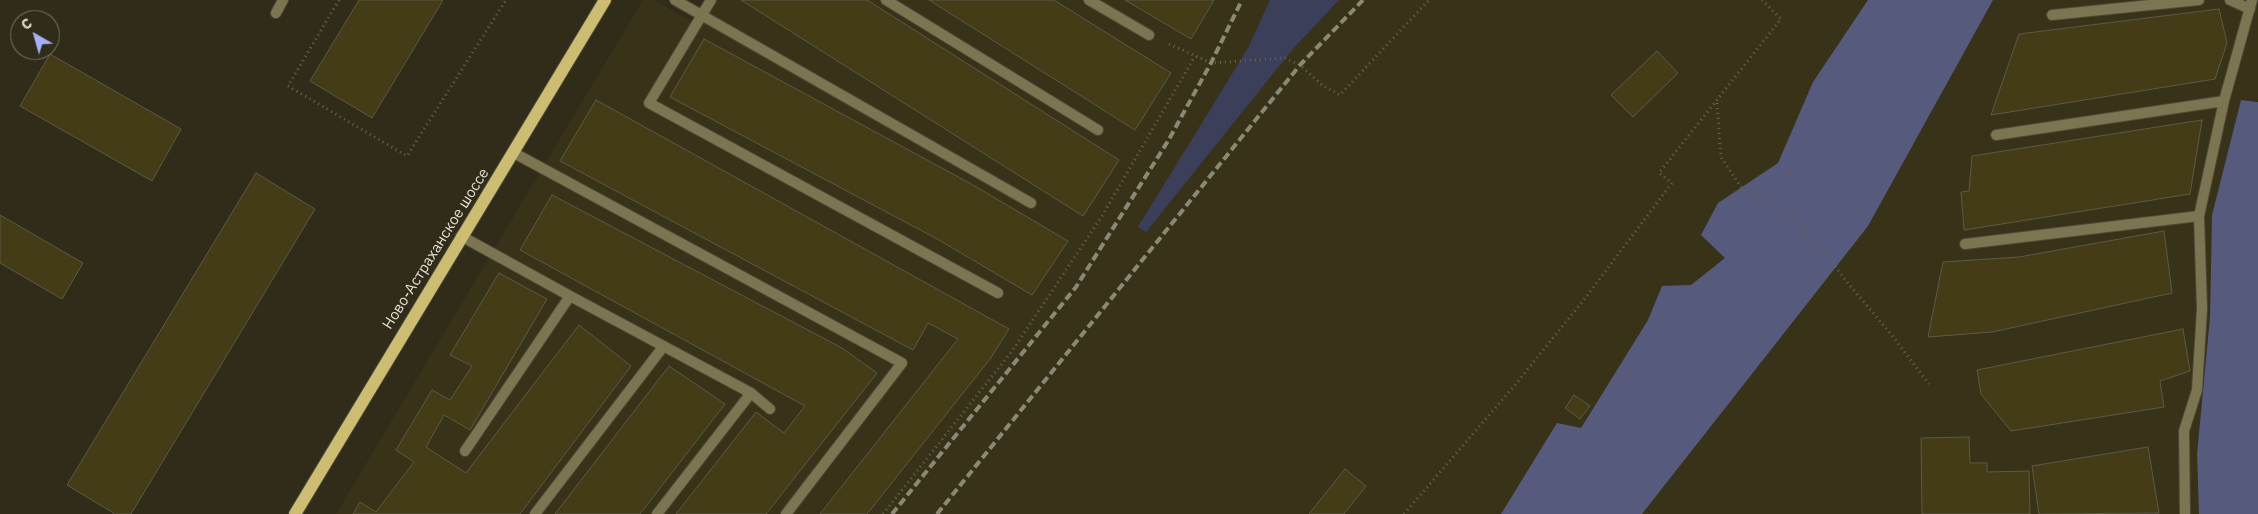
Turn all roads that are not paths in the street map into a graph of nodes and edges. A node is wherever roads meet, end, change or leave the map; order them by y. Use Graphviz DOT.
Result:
graph roads {
  1 [pos="283,0"];
  2 [pos="605,0"];
  3 [pos="675,0"];
  4 [pos="711,0"];
  5 [pos="886,0"];
  6 [pos="1089,0"];
  7 [pos="2200,0"];
  8 [pos="2230,0"];
  9 [pos="2251,5"];
  10 [pos="276,13"];
  11 [pos="703,15"];
  12 [pos="2052,15"];
  13 [pos="1150,35"];
  14 [pos="2224,101"];
  15 [pos="1098,130"];
  16 [pos="1996,135"];
  17 [pos="514,154"];
  18 [pos="1031,203"];
  19 [pos="2199,216"];
  20 [pos="461,236"];
  21 [pos="1965,244"];
  22 [pos="998,293"];
  23 [pos="570,296"];
  24 [pos="663,347"];
  25 [pos="751,393"];
  26 [pos="770,409"];
  27 [pos="465,451"];
  28 [pos="295,514"];
  29 [pos="535,514"];
  30 [pos="657,514"];
  31 [pos="786,514"];
  32 [pos="2185,514"];
  1 -- 10 [label="lane"];
  2 -- 17 [label="main road, Ново-Астраханское шоссе"];
  3 -- 11 [label="lane"];
  4 -- 11 [label="lane"];
  5 -- 15 [label="lane"];
  6 -- 13 [label="lane"];
  7 -- 12 [label="lane"];
  8 -- 9 [label="lane"];
  9 -- 14 [label="lane"];
  11 -- 18 [label="lane"];
  11 -- 22 [label="lane"];
  14 -- 16 [label="lane"];
  14 -- 19 [label="lane"];
  17 -- 20 [label="main road, Ново-Астраханское шоссе"];
  17 -- 31 [label="lane"];
  19 -- 21 [label="lane"];
  19 -- 32 [label="lane"];
  20 -- 23 [label="lane"];
  20 -- 28 [label="main road, Ново-Астраханское шоссе"];
  23 -- 24 [label="lane"];
  23 -- 27 [label="lane"];
  24 -- 25 [label="lane"];
  24 -- 29 [label="lane"];
  25 -- 26 [label="lane"];
  25 -- 30 [label="lane"];
}
